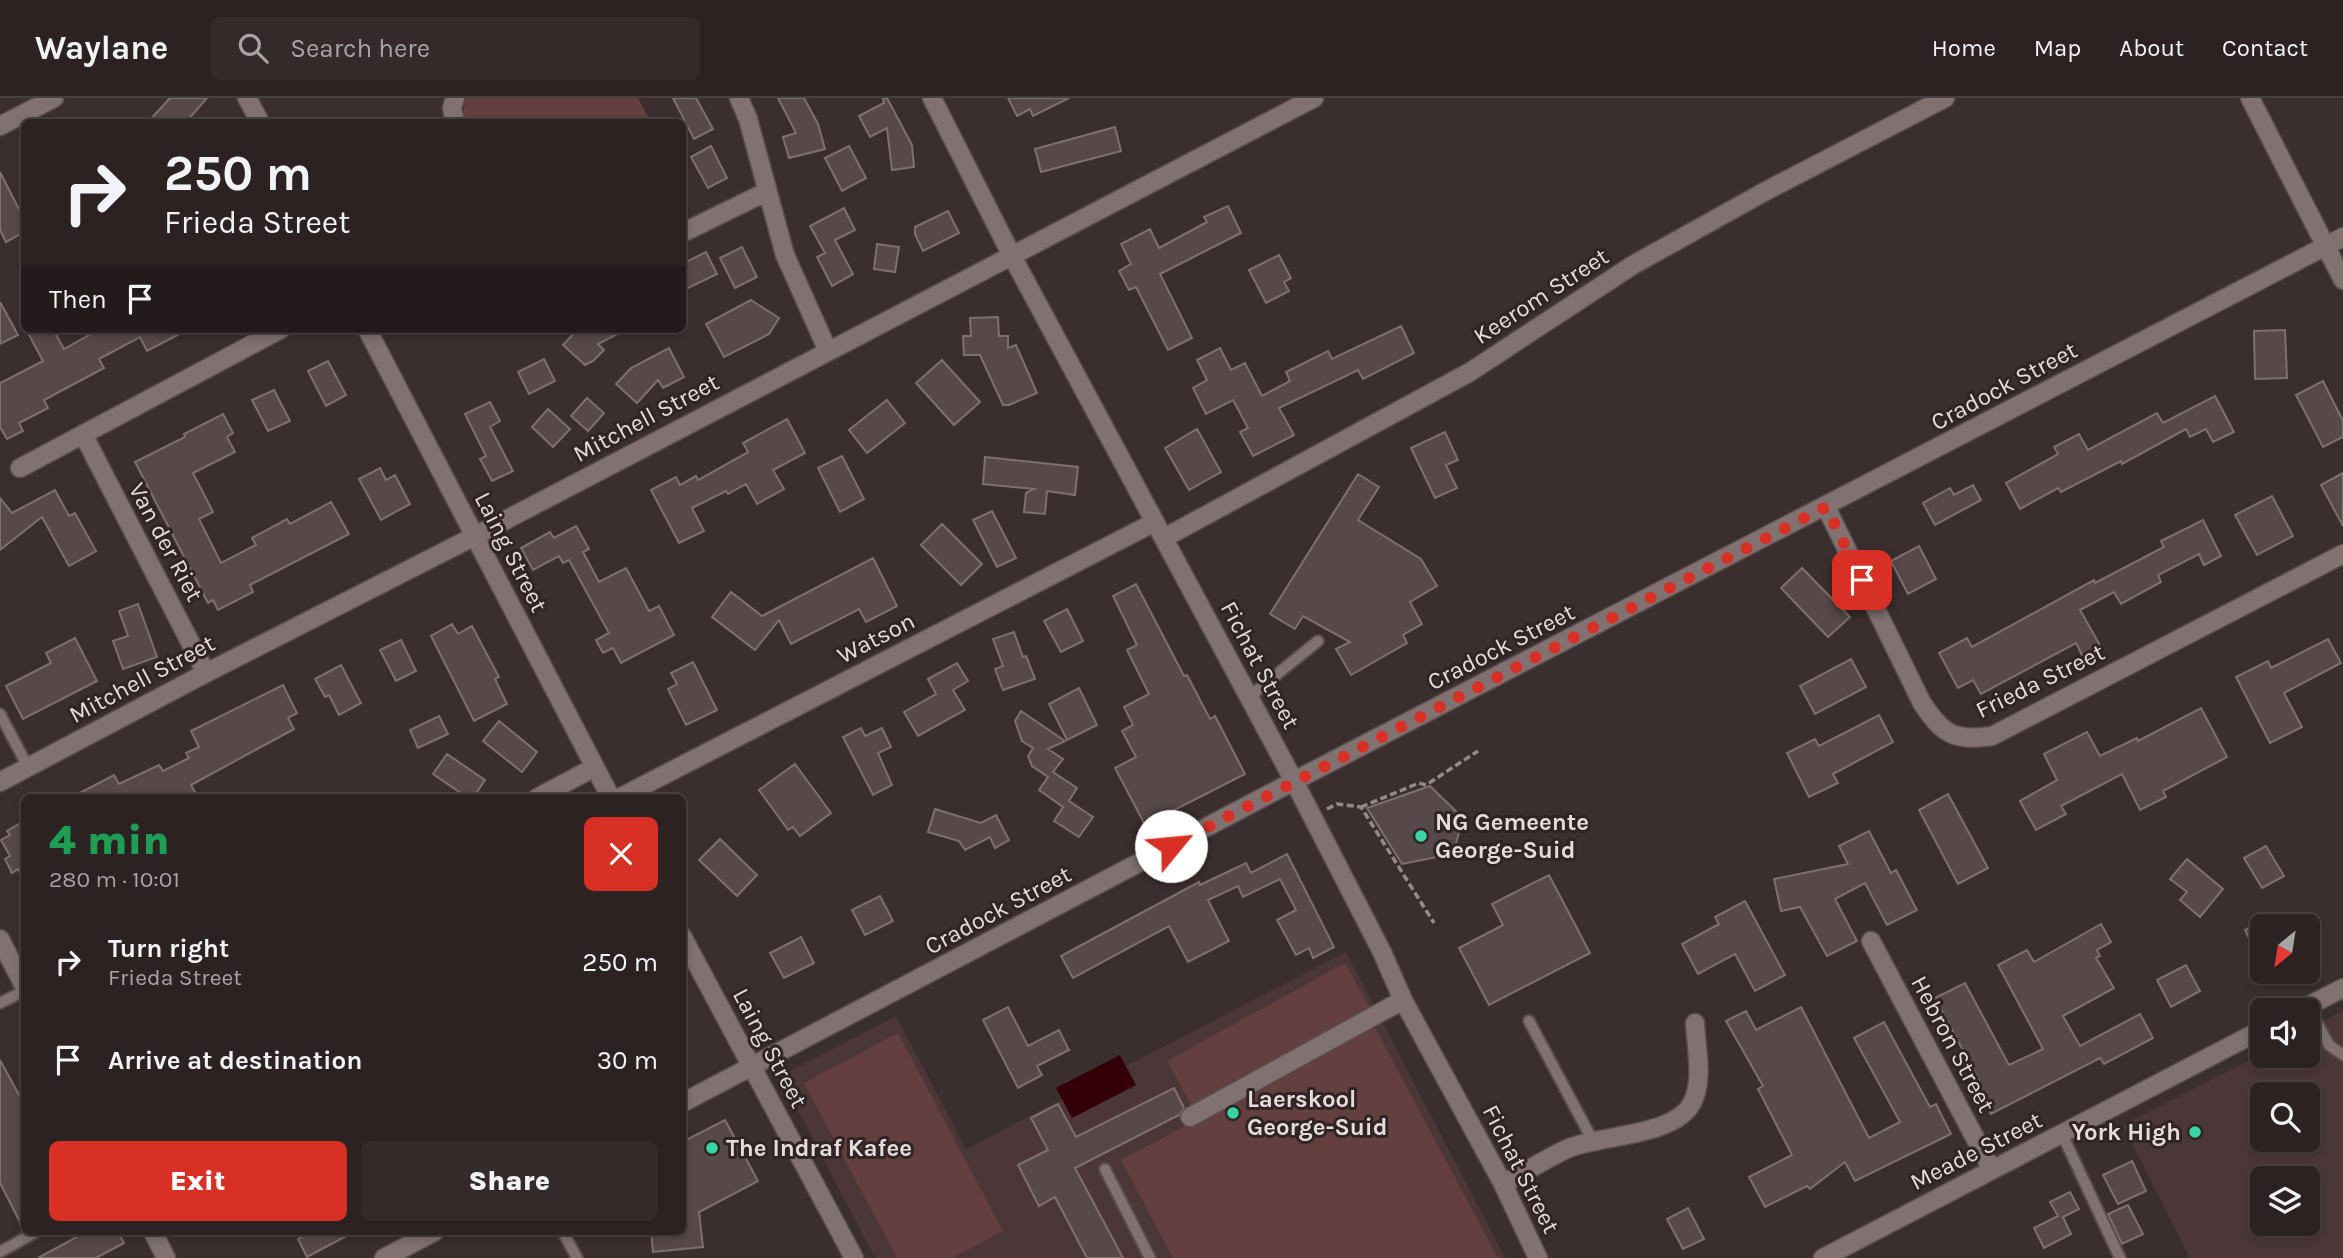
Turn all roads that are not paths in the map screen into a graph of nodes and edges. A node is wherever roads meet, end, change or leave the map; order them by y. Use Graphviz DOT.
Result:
graph roads {
  1 [pos="54,98"];
  2 [pos="247,98"];
  3 [pos="454,98"];
  4 [pos="739,98"];
  5 [pos="932,98"];
  6 [pos="1314,98"];
  7 [pos="1945,98"];
  8 [pos="2250,98"];
  9 [pos="258,119"];
  10 [pos="454,119"];
  11 [pos="0,126"];
  12 [pos="766,192"];
  13 [pos="686,231"];
  14 [pos="2343,237"];
  15 [pos="2326,246"];
  16 [pos="1012,256"];
  17 [pos="2343,280"];
  18 [pos="273,333"];
  19 [pos="369,333"];
  20 [pos="828,351"];
  21 [pos="83,434"];
  22 [pos="20,468"];
  23 [pos="1826,507"];
  24 [pos="1156,522"];
  25 [pos="475,536"];
  26 [pos="1164,538"];
  27 [pos="2343,554"];
  28 [pos="1318,641"];
  29 [pos="206,673"];
  30 [pos="1249,697"];
  31 [pos="0,714"];
  32 [pos="28,767"];
  33 [pos="595,767"];
  34 [pos="1294,781"];
  35 [pos="0,782"];
  36 [pos="544,794"];
  37 [pos="609,794"];
  38 [pos="628,794"];
  39 [pos="0,939"];
  40 [pos="1871,940"];
  41 [pos="686,943"];
  42 [pos="21,982"];
  43 [pos="2343,988"];
  44 [pos="21,990"];
  45 [pos="1403,1000"];
  46 [pos="2320,1000"];
  47 [pos="0,1003"];
  48 [pos="1529,1021"];
  49 [pos="1695,1023"];
  50 [pos="2320,1032"];
  51 [pos="2250,1036"];
  52 [pos="2343,1055"];
  53 [pos="753,1067"];
  54 [pos="686,1102"];
  55 [pos="1190,1117"];
  56 [pos="2062,1134"];
  57 [pos="1593,1141"];
  58 [pos="1105,1169"];
  59 [pos="1992,1170"];
  60 [pos="1503,1184"];
  61 [pos="31,1235"];
  62 [pos="154,1235"];
  63 [pos="428,1235"];
  64 [pos="565,1235"];
  65 [pos="0,1252"];
  66 [pos="160,1256"];
  67 [pos="384,1258"];
  68 [pos="577,1258"];
  69 [pos="854,1258"];
  70 [pos="1150,1258"];
  71 [pos="1538,1258"];
  72 [pos="1823,1258"];
  73 [pos="2120,1258"];
  1 -- 11 [label="street"];
  2 -- 9 [label="street"];
  3 -- 10 [label="street"];
  4 -- 12 [label="street"];
  5 -- 16 [label="street, Fichat Street"];
  6 -- 16 [label="street, Mitchell Street"];
  7 -- 26 [label="street, Keerom Street"];
  8 -- 15 [label="street"];
  12 -- 13 [label="street"];
  12 -- 20 [label="street"];
  14 -- 15 [label="street, Cradock Street"];
  15 -- 17 [label="street"];
  15 -- 23 [label="street, Cradock Street"];
  16 -- 20 [label="street, Mitchell Street"];
  16 -- 24 [label="street, Fichat Street"];
  18 -- 21 [label="street"];
  19 -- 25 [label="street, Laing Street"];
  20 -- 25 [label="street, Mitchell Street"];
  21 -- 22 [label="street"];
  21 -- 29 [label="street, Van der Riet"];
  23 -- 27 [label="street, Frieda Street"];
  23 -- 34 [label="street, Cradock Street"];
  24 -- 26 [label="street, Fichat Street"];
  24 -- 38 [label="street, Watson"];
  25 -- 29 [label="street, Mitchell Street"];
  25 -- 33 [label="street, Laing Street"];
  26 -- 30 [label="street, Fichat Street"];
  28 -- 30 [label="lane"];
  29 -- 32 [label="street, Mitchell Street"];
  30 -- 34 [label="street, Fichat Street"];
  31 -- 32 [label="lane"];
  32 -- 35 [label="street, Mitchell Street"];
  33 -- 36 [label="street"];
  33 -- 37 [label="street, Laing Street"];
  34 -- 45 [label="street, Fichat Street"];
  34 -- 53 [label="street, Cradock Street"];
  39 -- 42 [label="street"];
  40 -- 59 [label="street, Hebron Street"];
  41 -- 53 [label="street, Laing Street"];
  43 -- 46 [label="street"];
  44 -- 47 [label="lane"];
  45 -- 55 [label="street"];
  45 -- 60 [label="street, Fichat Street"];
  48 -- 57 [label="lane"];
  49 -- 57 [label="street"];
  50 -- 52 [label="lane"];
  51 -- 56 [label="street, Meade Street"];
  53 -- 54 [label="street, Cradock Street"];
  53 -- 69 [label="street, Laing Street"];
  56 -- 59 [label="street, Meade Street"];
  56 -- 73 [label="lane"];
  57 -- 60 [label="street"];
  58 -- 70 [label="lane"];
  59 -- 72 [label="street, Meade Street"];
  60 -- 71 [label="street, Fichat Street"];
  61 -- 65 [label="lane"];
  62 -- 66 [label="street"];
  63 -- 67 [label="street"];
  64 -- 68 [label="lane"];
}
